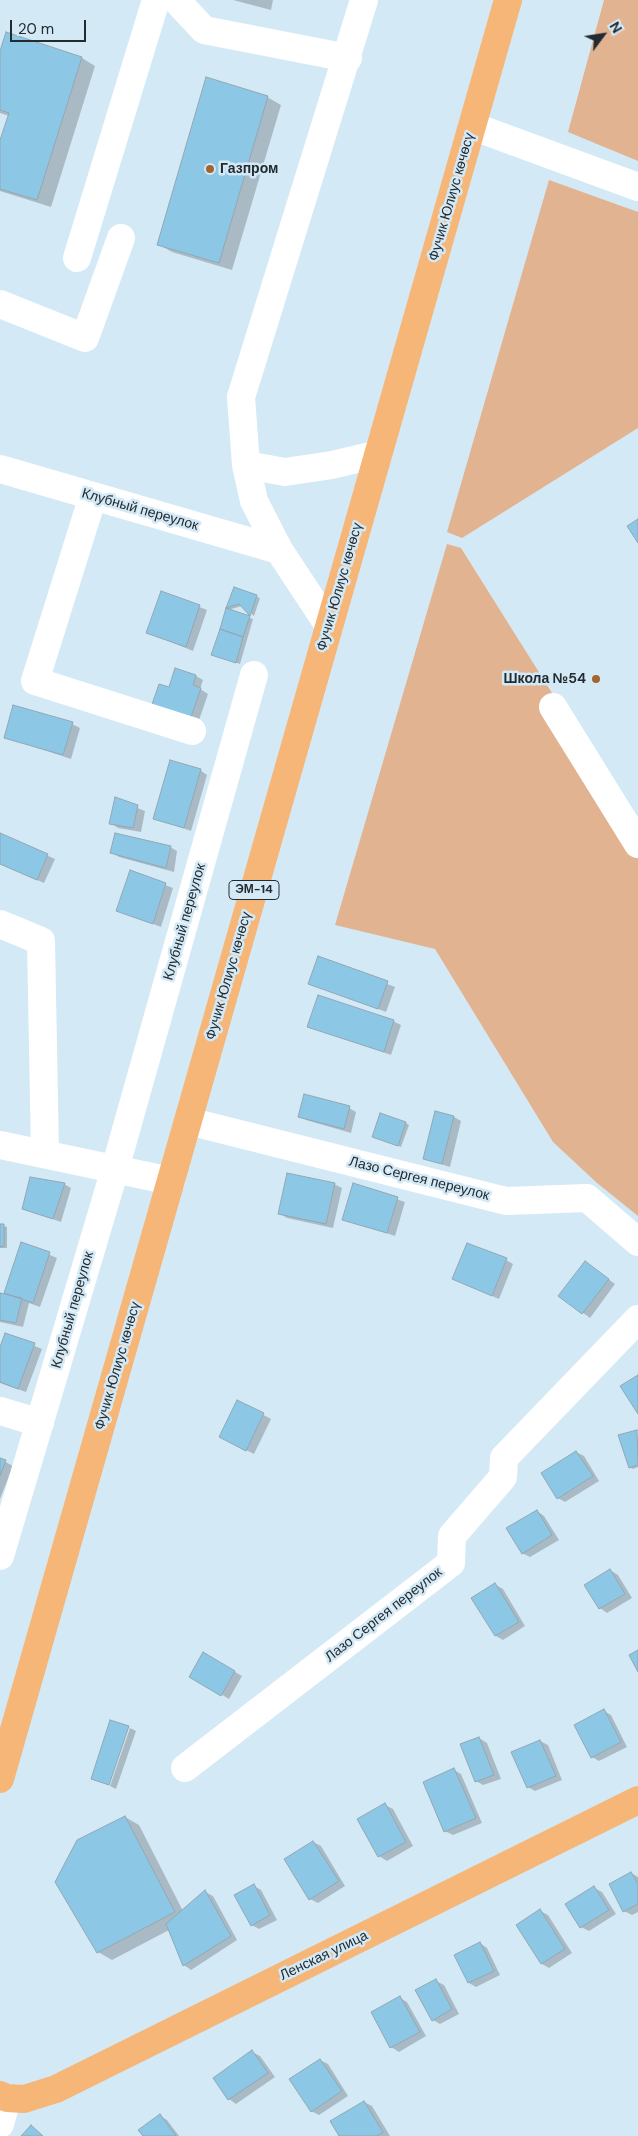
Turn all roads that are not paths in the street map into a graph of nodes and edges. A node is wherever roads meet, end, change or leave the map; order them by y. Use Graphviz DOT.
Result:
graph roads {
  1 [pos="156,0"];
  2 [pos="176,0"];
  3 [pos="364,0"];
  4 [pos="508,0"];
  5 [pos="348,58"];
  6 [pos="472,126"];
  7 [pos="638,186"];
  8 [pos="121,238"];
  9 [pos="77,258"];
  10 [pos="0,304"];
  11 [pos="378,454"];
  12 [pos="246,465"];
  13 [pos="0,469"];
  14 [pos="93,496"];
  15 [pos="279,550"];
  16 [pos="330,626"];
  17 [pos="254,675"];
  18 [pos="553,707"];
  19 [pos="192,730"];
  20 [pos="638,844"];
  21 [pos="0,924"];
  22 [pos="188,1121"];
  23 [pos="0,1145"];
  24 [pos="45,1154"];
  25 [pos="115,1169"];
  26 [pos="171,1181"];
  27 [pos="638,1242"];
  28 [pos="638,1319"];
  29 [pos="0,1411"];
  30 [pos="40,1423"];
  31 [pos="0,1556"];
  32 [pos="185,1768"];
  33 [pos="0,1779"];
  34 [pos="638,1800"];
  35 [pos="2,2106"];
  1 -- 9 [label="street"];
  2 -- 5 [label="street"];
  3 -- 5 [label="street"];
  4 -- 6 [label="main road, Фучик Юлиус көчөсү / ЭМ-14"];
  5 -- 12 [label="street"];
  6 -- 7 [label="street"];
  6 -- 11 [label="main road, Фучик Юлиус көчөсү / ЭМ-14"];
  8 -- 10 [label="street"];
  11 -- 12 [label="street"];
  11 -- 16 [label="main road, Фучик Юлиус көчөсү / ЭМ-14"];
  12 -- 15 [label="street"];
  13 -- 14 [label="street, Клубный переулок"];
  14 -- 15 [label="street, Клубный переулок"];
  14 -- 19 [label="street"];
  15 -- 16 [label="street"];
  16 -- 22 [label="main road, Фучик Юлиус көчөсү / ЭМ-14"];
  17 -- 25 [label="street, Клубный переулок"];
  18 -- 20 [label="street"];
  21 -- 24 [label="street"];
  22 -- 26 [label="main road, Фучик Юлиус көчөсү / ЭМ-14"];
  22 -- 27 [label="street, Лазо Сергея переулок"];
  23 -- 24 [label="street"];
  24 -- 25 [label="street"];
  25 -- 26 [label="street"];
  25 -- 30 [label="street, Клубный переулок"];
  26 -- 33 [label="main road, Фучик Юлиус көчөсү / ЭМ-14"];
  28 -- 32 [label="street, Лазо Сергея переулок"];
  29 -- 30 [label="street"];
  30 -- 31 [label="street, Клубный переулок"];
  34 -- 35 [label="main road, Ленская улица"];
}
